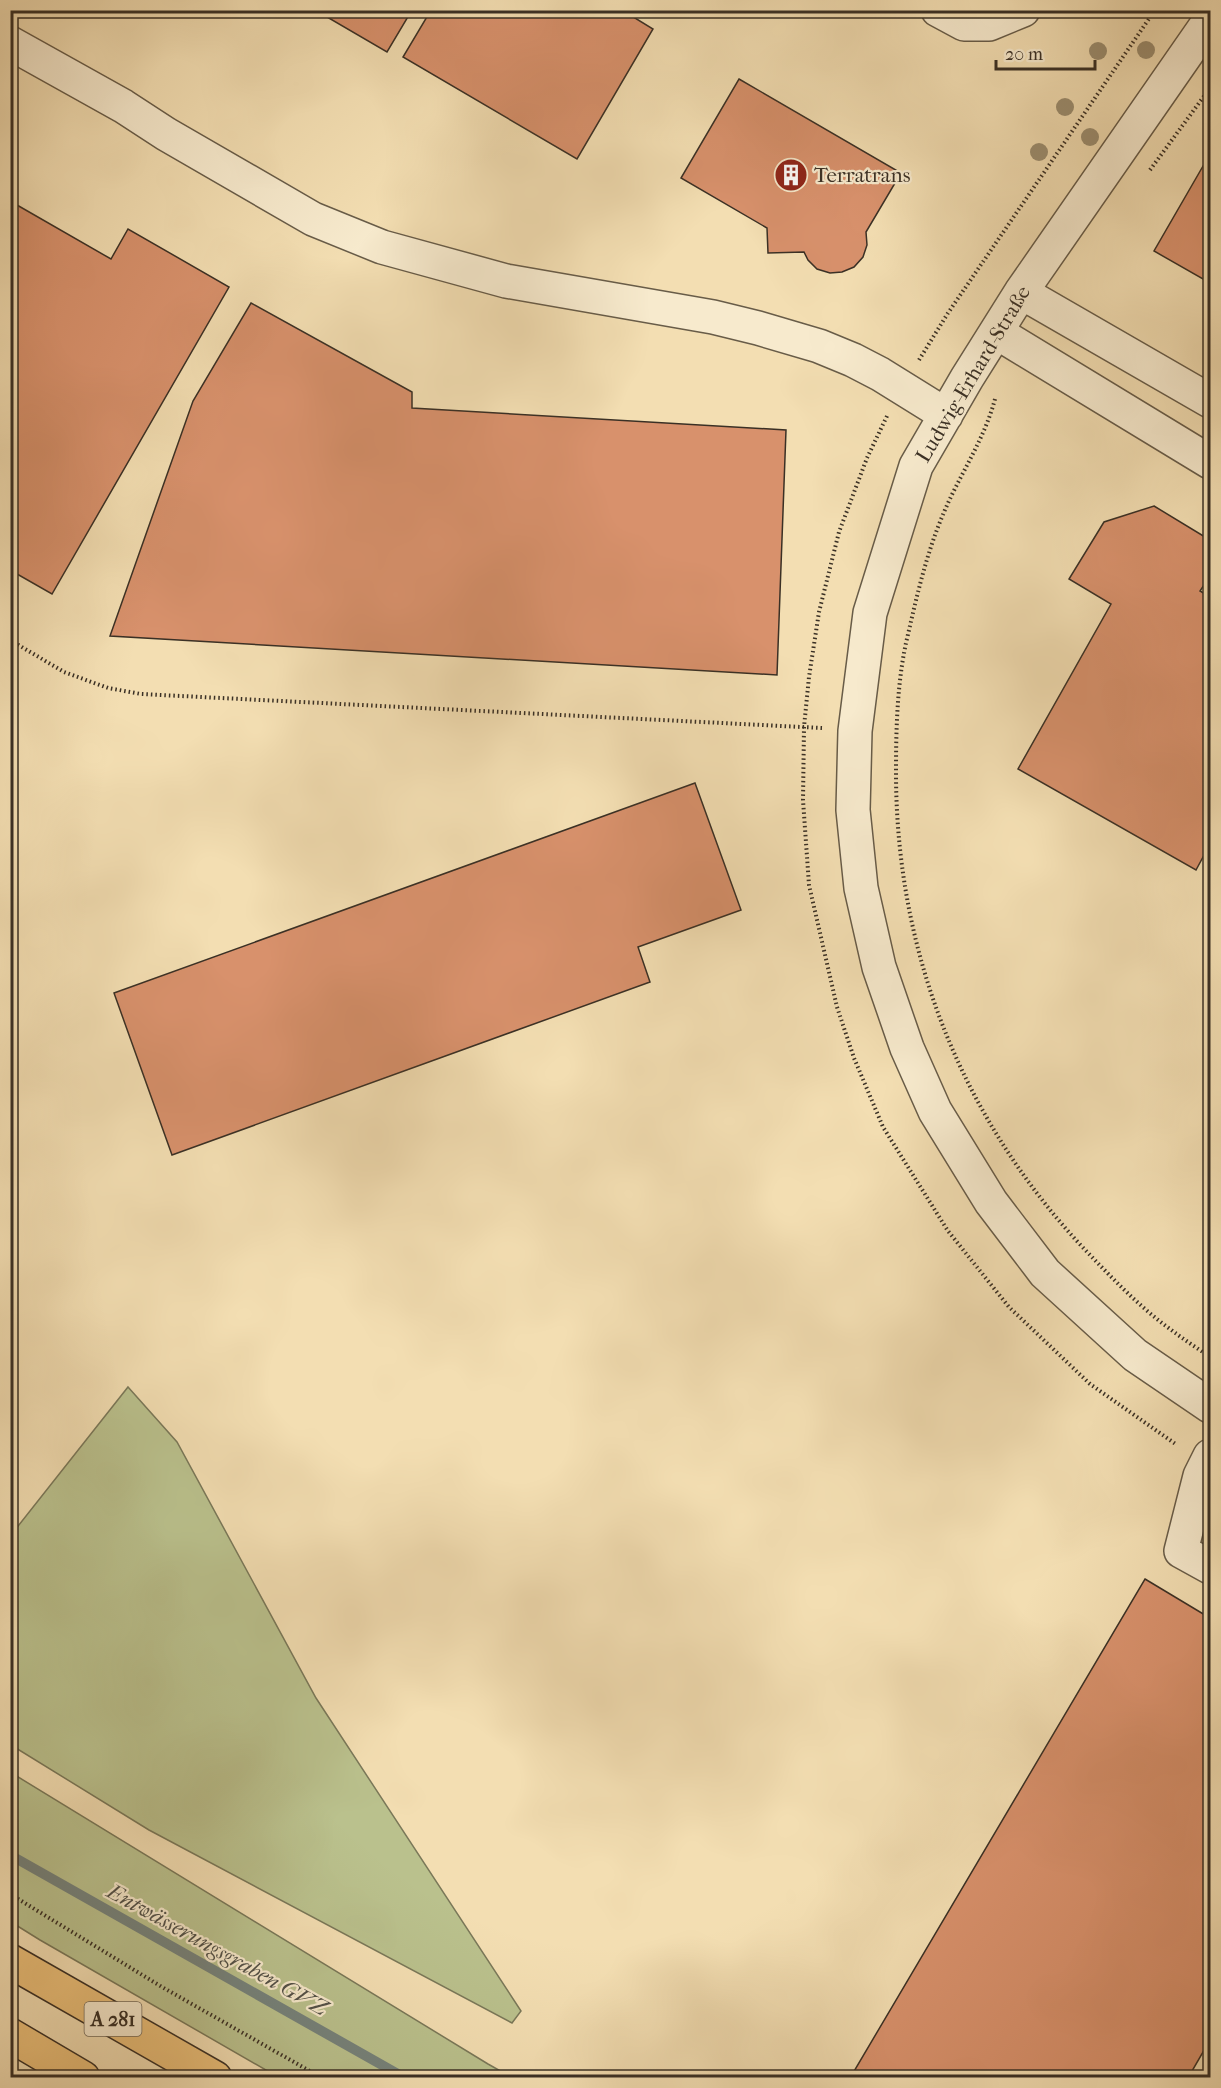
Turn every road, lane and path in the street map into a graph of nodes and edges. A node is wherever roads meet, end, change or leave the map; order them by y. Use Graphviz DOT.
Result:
graph roads {
  1 [pos="938,10"];
  2 [pos="1023,10"];
  3 [pos="1155,10"];
  4 [pos="1210,20"];
  5 [pos="10,43"];
  6 [pos="1210,88"];
  7 [pos="1146,175"];
  8 [pos="1021,292"];
  9 [pos="996,332"];
  10 [pos="901,388"];
  11 [pos="997,392"];
  12 [pos="1210,401"];
  13 [pos="946,416"];
  14 [pos="1210,462"];
  15 [pos="10,640"];
  16 [pos="804,727"];
  17 [pos="1210,1357"];
  18 [pos="1210,1406"];
  19 [pos="1208,1460"];
  20 [pos="1210,1567"];
  21 [pos="10,1894"];
  22 [pos="10,1960"];
  23 [pos="10,2035"];
  24 [pos="83,2078"];
  25 [pos="215,2078"];
  26 [pos="322,2078"];
  1 -- 2 [label="street"];
  3 -- 10 [label="path"];
  4 -- 8 [label="street, Ludwig-Erhard-Straße"];
  5 -- 10 [label="street"];
  6 -- 7 [label="path"];
  8 -- 9 [label="street, Ludwig-Erhard-Straße"];
  8 -- 12 [label="street"];
  9 -- 13 [label="street, Ludwig-Erhard-Straße"];
  9 -- 14 [label="street"];
  10 -- 13 [label="street"];
  10 -- 16 [label="path"];
  11 -- 17 [label="path"];
  13 -- 18 [label="street, Ludwig-Erhard-Straße"];
  15 -- 16 [label="path"];
  16 -- 19 [label="path"];
  19 -- 20 [label="street"];
  21 -- 26 [label="path"];
  22 -- 25 [label="highway, A 281"];
  23 -- 24 [label="highway"];
}
